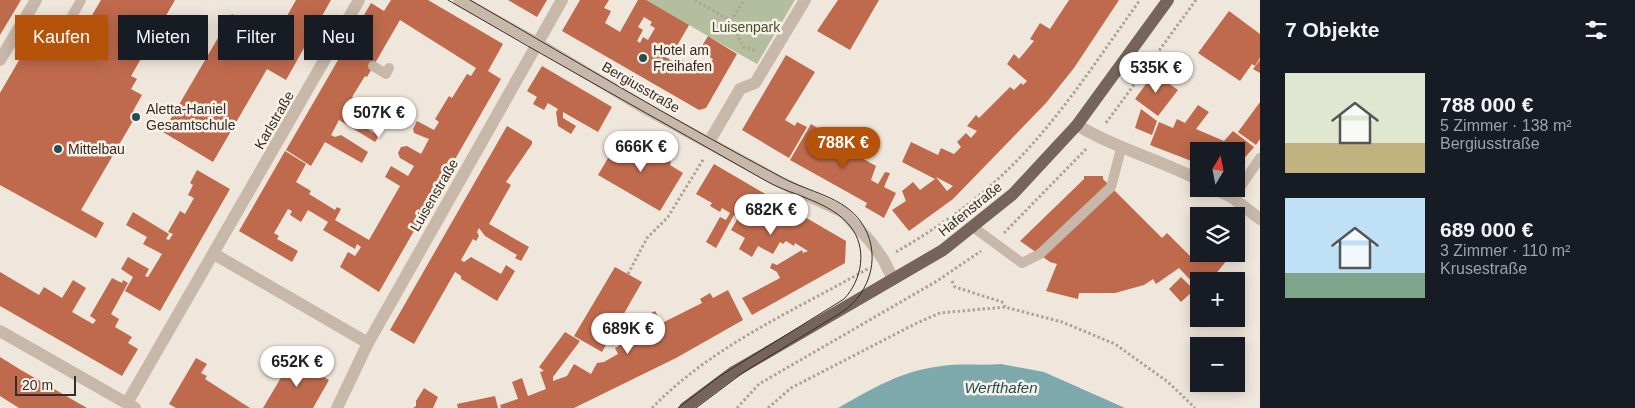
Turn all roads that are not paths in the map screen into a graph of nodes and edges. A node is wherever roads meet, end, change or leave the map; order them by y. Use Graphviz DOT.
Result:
graph roads {
  1 [pos="36,0"];
  2 [pos="81,0"];
  3 [pos="359,0"];
  4 [pos="459,0"];
  5 [pos="562,0"];
  6 [pos="805,0"];
  7 [pos="1168,0"];
  8 [pos="73,15"];
  9 [pos="538,44"];
  10 [pos="0,60"];
  11 [pos="373,66"];
  12 [pos="389,68"];
  13 [pos="1077,124"];
  14 [pos="709,142"];
  15 [pos="1121,149"];
  16 [pos="1260,158"];
  17 [pos="1190,176"];
  18 [pos="1245,181"];
  19 [pos="1234,198"];
  20 [pos="1260,219"];
  21 [pos="973,227"];
  22 [pos="214,254"];
  23 [pos="893,279"];
  24 [pos="0,331"];
  25 [pos="368,343"];
  26 [pos="131,406"];
  27 [pos="337,408"];
  28 [pos="686,408"];
  1 -- 10 [label="street"];
  2 -- 8 [label="lane"];
  3 -- 22 [label="street, Karlstraße"];
  4 -- 9 [label="street, Bergiusstraße"];
  5 -- 9 [label="street, Luisenstraße"];
  6 -- 14 [label="street"];
  7 -- 13 [label="main road, Hafenstraße"];
  9 -- 14 [label="street, Bergiusstraße"];
  9 -- 25 [label="street, Luisenstraße"];
  11 -- 12 [label="lane"];
  13 -- 15 [label="street"];
  13 -- 21 [label="main road, Hafenstraße"];
  14 -- 23 [label="street, Bergiusstraße"];
  15 -- 17 [label="street"];
  15 -- 21 [label="lane"];
  16 -- 18 [label="lane"];
  19 -- 20 [label="street"];
  21 -- 23 [label="main road, Hafenstraße"];
  22 -- 25 [label="street"];
  22 -- 26 [label="street, Karlstraße"];
  23 -- 28 [label="main road, Hafenstraße"];
  24 -- 26 [label="street"];
  25 -- 27 [label="street, Luisenstraße"];
}
